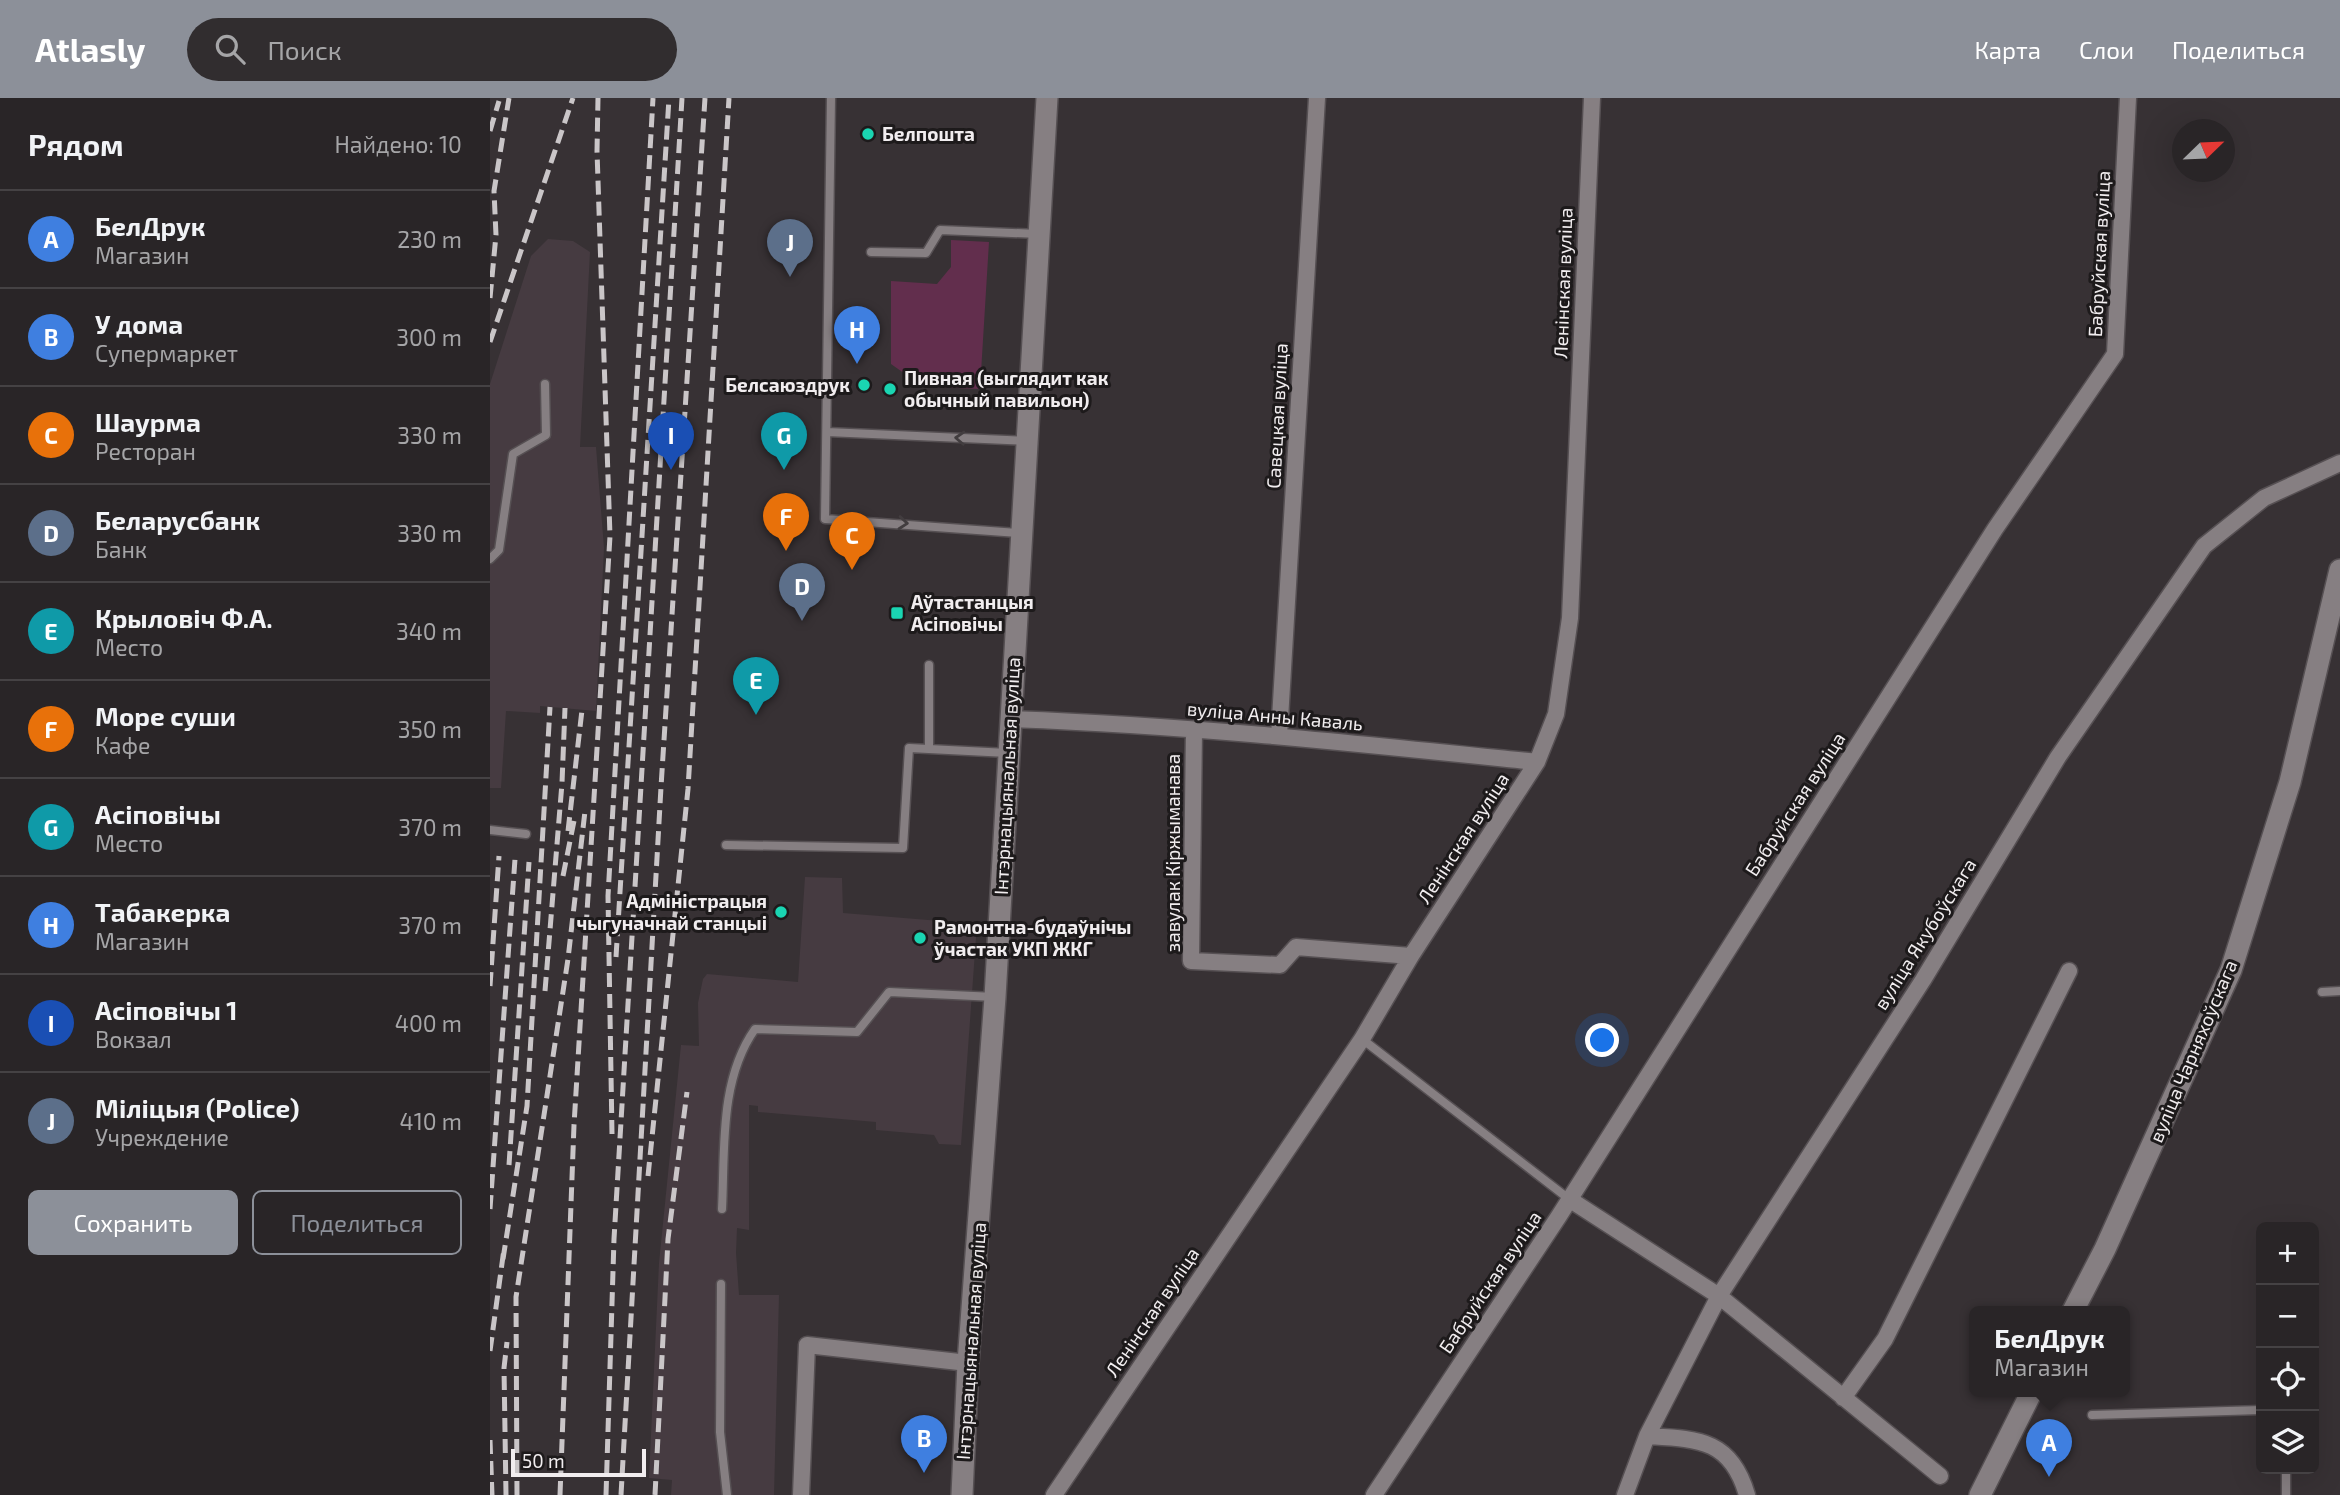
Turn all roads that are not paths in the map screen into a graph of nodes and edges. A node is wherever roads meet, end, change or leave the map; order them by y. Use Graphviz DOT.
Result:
graph roads {
  1 [pos="831,98"];
  2 [pos="1046,98"];
  3 [pos="1317,98"];
  4 [pos="1592,98"];
  5 [pos="2128,98"];
  6 [pos="1039,234"];
  7 [pos="871,252"];
  8 [pos="545,384"];
  9 [pos="827,432"];
  10 [pos="1028,441"];
  11 [pos="2340,463"];
  12 [pos="1022,533"];
  13 [pos="490,559"];
  14 [pos="2340,570"];
  15 [pos="929,665"];
  16 [pos="1010,719"];
  17 [pos="1194,730"];
  18 [pos="1279,736"];
  19 [pos="929,750"];
  20 [pos="1008,753"];
  21 [pos="1537,762"];
  22 [pos="490,830"];
  23 [pos="526,834"];
  24 [pos="726,845"];
  25 [pos="1411,956"];
  26 [pos="2069,971"];
  27 [pos="2340,991"];
  28 [pos="2322,992"];
  29 [pos="995,997"];
  30 [pos="1362,1039"];
  31 [pos="1569,1199"];
  32 [pos="722,1209"];
  33 [pos="721,1284"];
  34 [pos="1719,1296"];
  35 [pos="2075,1306"];
  36 [pos="968,1363"];
  37 [pos="2029,1397"];
  38 [pos="1843,1398"];
  39 [pos="2256,1410"];
  40 [pos="2092,1415"];
  41 [pos="1647,1436"];
  42 [pos="2286,1474"];
  43 [pos="1940,1476"];
  44 [pos="727,1495"];
  45 [pos="801,1495"];
  46 [pos="962,1495"];
  47 [pos="1054,1495"];
  48 [pos="1374,1495"];
  49 [pos="1625,1495"];
  50 [pos="1747,1495"];
  51 [pos="1980,1495"];
  52 [pos="2286,1495"];
  1 -- 9 [label="lane"];
  2 -- 6 [label="street, Інтэрнацыянальная вуліца"];
  3 -- 18 [label="street, Савецкая вуліца"];
  4 -- 21 [label="street, Ленінская вуліца"];
  5 -- 31 [label="street, Бабруйская вуліца"];
  6 -- 7 [label="lane"];
  6 -- 10 [label="street, Інтэрнацыянальная вуліца"];
  8 -- 13 [label="lane"];
  10 -- 9 [label="lane, one-way"];
  9 -- 12 [label="lane, one-way"];
  10 -- 12 [label="street, Інтэрнацыянальная вуліца"];
  11 -- 34 [label="street, вуліца Якубоўскага"];
  12 -- 16 [label="street, Інтэрнацыянальная вуліца"];
  14 -- 35 [label="street, вуліца Чарняхоўскага"];
  15 -- 19 [label="lane"];
  16 -- 17 [label="street, вуліца Анны Каваль"];
  16 -- 20 [label="street, Інтэрнацыянальная вуліца"];
  17 -- 18 [label="street, вуліца Анны Каваль"];
  17 -- 25 [label="street, завулак Кіржыманава"];
  18 -- 21 [label="street, вуліца Анны Каваль"];
  19 -- 20 [label="lane"];
  19 -- 24 [label="lane"];
  20 -- 29 [label="street, Інтэрнацыянальная вуліца"];
  21 -- 25 [label="street, Ленінская вуліца"];
  22 -- 23 [label="lane"];
  25 -- 30 [label="street, Ленінская вуліца"];
  26 -- 38 [label="street"];
  27 -- 28 [label="lane"];
  29 -- 32 [label="lane"];
  29 -- 36 [label="street, Інтэрнацыянальная вуліца"];
  30 -- 31 [label="lane"];
  30 -- 47 [label="street, Ленінская вуліца"];
  31 -- 34 [label="street"];
  31 -- 48 [label="street, Бабруйская вуліца"];
  33 -- 44 [label="lane"];
  34 -- 38 [label="street"];
  34 -- 41 [label="street, вуліца Якубоўскага"];
  36 -- 45 [label="street"];
  36 -- 46 [label="street, Інтэрнацыянальная вуліца"];
  37 -- 51 [label="street"];
  38 -- 43 [label="street"];
  39 -- 40 [label="lane"];
  41 -- 49 [label="street, вуліца Якубоўскага"];
  41 -- 50 [label="street"];
  42 -- 52 [label="lane"];
}
